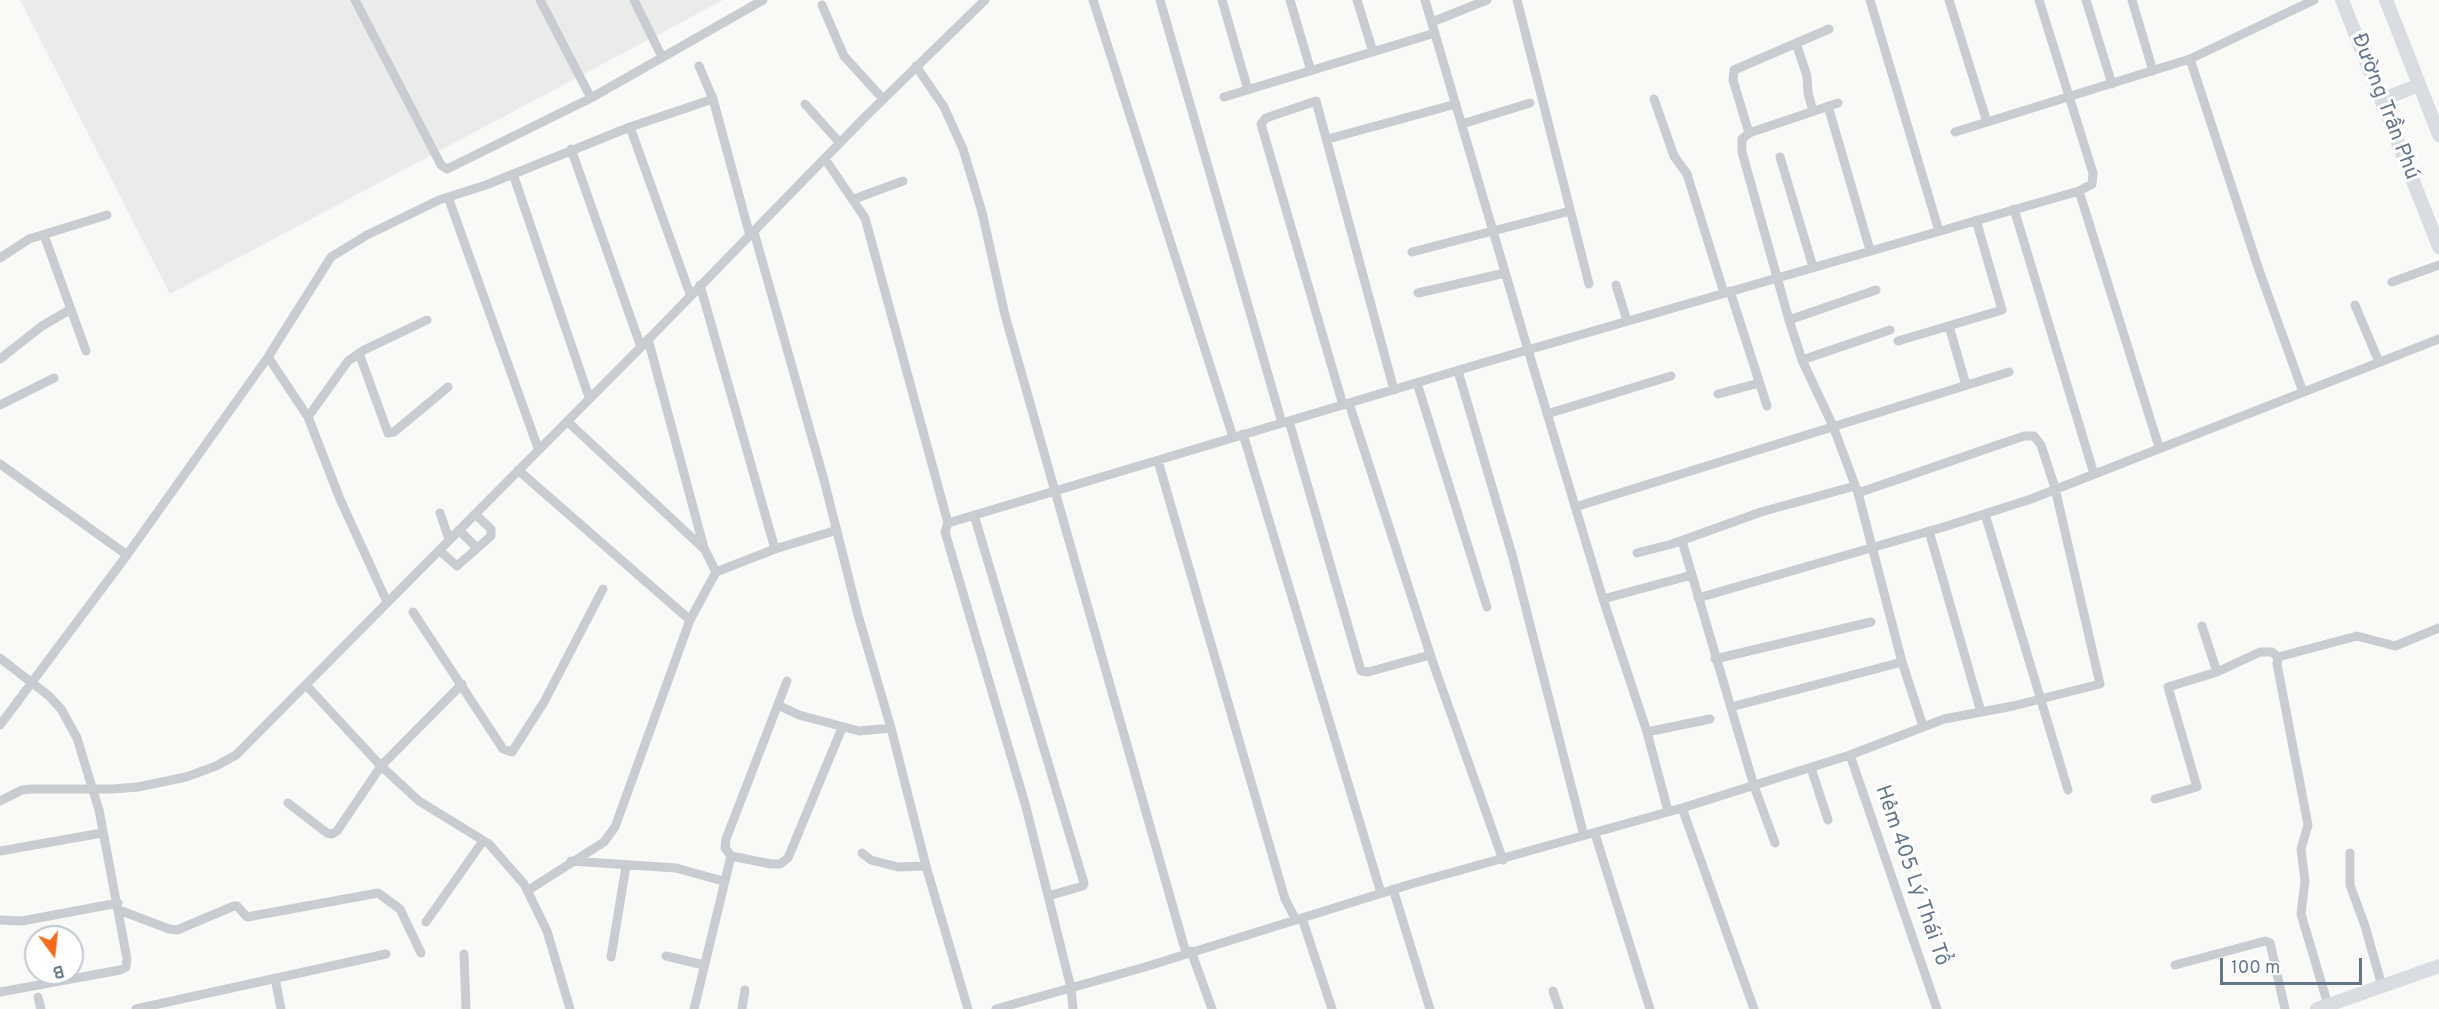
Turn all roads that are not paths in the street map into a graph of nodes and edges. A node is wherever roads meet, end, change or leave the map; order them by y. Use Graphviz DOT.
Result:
graph roads {
  1 [pos="355,0"];
  2 [pos="540,0"];
  3 [pos="634,0"];
  4 [pos="763,0"];
  5 [pos="985,0"];
  6 [pos="1093,0"];
  7 [pos="1160,0"];
  8 [pos="1222,0"];
  9 [pos="1290,0"];
  10 [pos="1357,0"];
  11 [pos="1425,0"];
  12 [pos="1487,0"];
  13 [pos="1516,0"];
  14 [pos="1870,0"];
  15 [pos="1949,0"];
  16 [pos="2086,0"];
  17 [pos="2132,0"];
  18 [pos="2314,0"];
  19 [pos="2342,0"];
  20 [pos="2386,0"];
  21 [pos="2042,1"];
  22 [pos="822,5"];
  23 [pos="1432,22"];
  24 [pos="1829,29"];
  25 [pos="1435,33"];
  26 [pos="1796,44"];
  27 [pos="1373,52"];
  28 [pos="662,57"];
  29 [pos="2190,59"];
  30 [pos="699,66"];
  31 [pos="916,66"];
  32 [pos="1311,71"];
  33 [pos="2153,71"];
  34 [pos="2112,84"];
  35 [pos="2420,85"];
  36 [pos="1248,90"];
  37 [pos="2070,97"];
  38 [pos="591,98"];
  39 [pos="1224,98"];
  40 [pos="713,99"];
  41 [pos="883,99"];
  42 [pos="1654,99"];
  43 [pos="2381,100"];
  44 [pos="1530,103"];
  45 [pos="805,104"];
  46 [pos="1456,104"];
  47 [pos="1813,111"];
  48 [pos="1987,122"];
  49 [pos="1462,124"];
  50 [pos="630,127"];
  51 [pos="1954,132"];
  52 [pos="1749,133"];
  53 [pos="2439,135"];
  54 [pos="1328,139"];
  55 [pos="840,143"];
  56 [pos="571,150"];
  57 [pos="1780,157"];
  58 [pos="825,159"];
  59 [pos="513,174"];
  60 [pos="903,181"];
  61 [pos="2079,190"];
  62 [pos="448,197"];
  63 [pos="854,199"];
  64 [pos="2014,209"];
  65 [pos="1570,211"];
  66 [pos="107,215"];
  67 [pos="1976,220"];
  68 [pos="1939,231"];
  69 [pos="1493,232"];
  70 [pos="752,234"];
  71 [pos="44,235"];
  72 [pos="2439,247"];
  73 [pos="1870,250"];
  74 [pos="1412,252"];
  75 [pos="0,258"];
  76 [pos="2439,264"];
  77 [pos="1813,267"];
  78 [pos="1505,273"];
  79 [pos="1776,278"];
  80 [pos="2392,282"];
  81 [pos="1589,284"];
  82 [pos="700,285"];
  83 [pos="1616,285"];
  84 [pos="1876,290"];
  85 [pos="1727,292"];
  86 [pos="690,294"];
  87 [pos="1418,294"];
  88 [pos="2355,305"];
  89 [pos="71,309"];
  90 [pos="427,320"];
  91 [pos="1788,320"];
  92 [pos="1627,321"];
  93 [pos="1949,326"];
  94 [pos="1890,330"];
  95 [pos="648,339"];
  96 [pos="2439,339"];
  97 [pos="1898,341"];
  98 [pos="641,347"];
  99 [pos="1528,350"];
  100 [pos="86,351"];
  101 [pos="359,353"];
  102 [pos="268,357"];
  103 [pos="0,359"];
  104 [pos="1802,360"];
  105 [pos="2379,362"];
  106 [pos="1458,371"];
  107 [pos="2009,372"];
  108 [pos="1671,376"];
  109 [pos="54,378"];
  110 [pos="1759,382"];
  111 [pos="1417,383"];
  112 [pos="1966,385"];
  113 [pos="448,387"];
  114 [pos="1394,390"];
  115 [pos="2304,392"];
  116 [pos="1718,394"];
  117 [pos="590,398"];
  118 [pos="1346,404"];
  119 [pos="0,405"];
  120 [pos="1767,406"];
  121 [pos="1547,414"];
  122 [pos="308,417"];
  123 [pos="567,421"];
  124 [pos="1286,422"];
  125 [pos="1833,426"];
  126 [pos="1243,434"];
  127 [pos="1233,437"];
  128 [pos="2159,447"];
  129 [pos="538,448"];
  130 [pos="1158,461"];
  131 [pos="0,464"];
  132 [pos="518,470"];
  133 [pos="2094,474"];
  134 [pos="2055,488"];
  135 [pos="1856,490"];
  136 [pos="1056,491"];
  137 [pos="1575,507"];
  138 [pos="440,513"];
  139 [pos="475,514"];
  140 [pos="1985,514"];
  141 [pos="974,515"];
  142 [pos="948,523"];
  143 [pos="459,530"];
  144 [pos="837,530"];
  145 [pos="1929,531"];
  146 [pos="450,539"];
  147 [pos="1682,541"];
  148 [pos="1872,547"];
  149 [pos="477,548"];
  150 [pos="704,548"];
  151 [pos="775,549"];
  152 [pos="439,550"];
  153 [pos="1637,553"];
  154 [pos="127,555"];
  155 [pos="716,572"];
  156 [pos="1692,574"];
  157 [pos="603,589"];
  158 [pos="1698,598"];
  159 [pos="1603,599"];
  160 [pos="387,602"];
  161 [pos="1487,607"];
  162 [pos="413,612"];
  163 [pos="690,620"];
  164 [pos="1871,622"];
  165 [pos="2202,626"];
  166 [pos="2439,628"];
  167 [pos="1430,655"];
  168 [pos="2278,657"];
  169 [pos="0,658"];
  170 [pos="1715,659"];
  171 [pos="1902,662"];
  172 [pos="2217,672"];
  173 [pos="32,680"];
  174 [pos="787,681"];
  175 [pos="462,684"];
  176 [pos="306,685"];
  177 [pos="2039,700"];
  178 [pos="778,705"];
  179 [pos="1731,707"];
  180 [pos="1981,712"];
  181 [pos="1710,718"];
  182 [pos="0,725"];
  183 [pos="1923,726"];
  184 [pos="842,728"];
  185 [pos="891,728"];
  186 [pos="1647,732"];
  187 [pos="1850,754"];
  188 [pos="381,766"];
  189 [pos="1811,768"];
  190 [pos="1754,786"];
  191 [pos="94,789"];
  192 [pos="2068,790"];
  193 [pos="2155,799"];
  194 [pos="0,801"];
  195 [pos="288,803"];
  196 [pos="1682,808"];
  197 [pos="1668,811"];
  198 [pos="1828,820"];
  199 [pos="102,832"];
  200 [pos="1595,834"];
  201 [pos="1584,836"];
  202 [pos="483,841"];
  203 [pos="1775,843"];
  204 [pos="0,851"];
  205 [pos="862,853"];
  206 [pos="2350,853"];
  207 [pos="730,856"];
  208 [pos="1503,860"];
  209 [pos="572,861"];
  210 [pos="626,866"];
  211 [pos="926,866"];
  212 [pos="723,881"];
  213 [pos="1393,889"];
  214 [pos="527,891"];
  215 [pos="1381,893"];
  216 [pos="1048,897"];
  217 [pos="118,907"];
  218 [pos="1299,919"];
  219 [pos="0,920"];
  220 [pos="426,922"];
  221 [pos="1188,952"];
  222 [pos="421,953"];
  223 [pos="386,954"];
  224 [pos="464,954"];
  225 [pos="666,956"];
  226 [pos="611,957"];
  227 [pos="704,965"];
  228 [pos="2175,965"];
  229 [pos="2439,966"];
  230 [pos="275,978"];
  231 [pos="2382,986"];
  232 [pos="1071,988"];
  233 [pos="746,990"];
  234 [pos="1553,991"];
  235 [pos="0,992"];
  236 [pos="38,997"];
  237 [pos="1025,1005"];
  238 [pos="2323,1007"];
  239 [pos="41,1009"];
  240 [pos="136,1009"];
  241 [pos="281,1009"];
  242 [pos="466,1009"];
  243 [pos="570,1009"];
  244 [pos="694,1009"];
  245 [pos="742,1009"];
  246 [pos="968,1009"];
  247 [pos="996,1009"];
  248 [pos="1073,1009"];
  249 [pos="1212,1009"];
  250 [pos="1332,1009"];
  251 [pos="1430,1009"];
  252 [pos="1559,1009"];
  253 [pos="1650,1009"];
  254 [pos="1754,1009"];
  255 [pos="1937,1009"];
  256 [pos="2285,1009"];
  1 -- 38 [label="street"];
  2 -- 38 [label="street"];
  3 -- 28 [label="street"];
  4 -- 28 [label="street"];
  5 -- 31 [label="street"];
  6 -- 127 [label="street"];
  7 -- 124 [label="street"];
  8 -- 36 [label="street"];
  9 -- 32 [label="street"];
  10 -- 27 [label="street"];
  11 -- 23 [label="street"];
  12 -- 23 [label="street"];
  13 -- 65 [label="street"];
  14 -- 68 [label="street"];
  15 -- 48 [label="street"];
  16 -- 34 [label="street"];
  17 -- 33 [label="street"];
  18 -- 29 [label="street"];
  19 -- 43 [label="main road, Đường Trần Phú"];
  20 -- 35 [label="main road, Đường Trần Phú"];
  21 -- 37 [label="street"];
  22 -- 41 [label="street"];
  23 -- 25 [label="street"];
  24 -- 26 [label="street"];
  25 -- 27 [label="street"];
  25 -- 46 [label="street"];
  26 -- 47 [label="street"];
  26 -- 52 [label="street"];
  27 -- 32 [label="street"];
  28 -- 38 [label="street"];
  29 -- 33 [label="street"];
  29 -- 115 [label="street"];
  30 -- 40 [label="street"];
  31 -- 41 [label="street"];
  31 -- 136 [label="street"];
  32 -- 36 [label="street"];
  33 -- 34 [label="street"];
  34 -- 37 [label="street"];
  35 -- 43 [label="main road"];
  35 -- 53 [label="main road, Đường Trần Phú"];
  36 -- 39 [label="street"];
  37 -- 48 [label="street"];
  37 -- 61 [label="street"];
  40 -- 50 [label="street"];
  40 -- 70 [label="street"];
  41 -- 55 [label="street"];
  42 -- 85 [label="street"];
  43 -- 72 [label="main road, Đường Trần Phú"];
  44 -- 49 [label="street"];
  45 -- 55 [label="street"];
  46 -- 49 [label="street"];
  46 -- 54 [label="street"];
  47 -- 52 [label="street"];
  47 -- 73 [label="street"];
  48 -- 51 [label="street"];
  49 -- 69 [label="street"];
  50 -- 56 [label="street"];
  50 -- 86 [label="street"];
  52 -- 79 [label="street"];
  54 -- 114 [label="street"];
  54 -- 118 [label="street"];
  55 -- 58 [label="street"];
  56 -- 59 [label="street"];
  56 -- 98 [label="street"];
  57 -- 77 [label="street"];
  58 -- 63 [label="street"];
  58 -- 70 [label="street"];
  59 -- 62 [label="street"];
  59 -- 117 [label="street"];
  60 -- 63 [label="street"];
  61 -- 64 [label="street"];
  61 -- 128 [label="street"];
  62 -- 102 [label="street"];
  62 -- 129 [label="street"];
  63 -- 142 [label="street"];
  64 -- 67 [label="street"];
  64 -- 133 [label="street"];
  65 -- 69 [label="street"];
  65 -- 81 [label="street"];
  66 -- 71 [label="street"];
  67 -- 68 [label="street"];
  67 -- 93 [label="street"];
  68 -- 73 [label="street"];
  69 -- 74 [label="street"];
  69 -- 78 [label="street"];
  70 -- 82 [label="street"];
  70 -- 144 [label="street"];
  71 -- 75 [label="street"];
  71 -- 89 [label="street"];
  73 -- 77 [label="street"];
  76 -- 80 [label="street"];
  77 -- 79 [label="street"];
  78 -- 87 [label="street"];
  78 -- 99 [label="street"];
  79 -- 85 [label="street"];
  79 -- 91 [label="street"];
  82 -- 86 [label="street"];
  82 -- 151 [label="street"];
  83 -- 92 [label="street"];
  84 -- 91 [label="street"];
  85 -- 92 [label="street"];
  85 -- 110 [label="street"];
  86 -- 95 [label="street"];
  88 -- 105 [label="street"];
  89 -- 100 [label="street"];
  89 -- 103 [label="street"];
  90 -- 101 [label="street"];
  91 -- 104 [label="street"];
  92 -- 99 [label="street"];
  93 -- 97 [label="street"];
  93 -- 112 [label="street"];
  94 -- 104 [label="street"];
  95 -- 98 [label="street"];
  95 -- 150 [label="street"];
  96 -- 105 [label="street"];
  98 -- 117 [label="street"];
  99 -- 106 [label="street"];
  99 -- 121 [label="street"];
  101 -- 113 [label="street"];
  101 -- 122 [label="street"];
  102 -- 122 [label="street"];
  102 -- 154 [label="street"];
  104 -- 125 [label="street"];
  105 -- 115 [label="street"];
  106 -- 111 [label="street"];
  106 -- 201 [label="street"];
  107 -- 112 [label="street"];
  108 -- 121 [label="street"];
  109 -- 119 [label="street"];
  110 -- 116 [label="street"];
  110 -- 120 [label="street"];
  111 -- 114 [label="street"];
  111 -- 161 [label="street"];
  112 -- 125 [label="street"];
  114 -- 118 [label="street"];
  115 -- 128 [label="street"];
  117 -- 123 [label="street"];
  118 -- 124 [label="street"];
  118 -- 167 [label="street"];
  121 -- 137 [label="street"];
  122 -- 160 [label="street"];
  123 -- 129 [label="street"];
  123 -- 150 [label="street"];
  124 -- 126 [label="street"];
  124 -- 167 [label="street"];
  125 -- 135 [label="street"];
  125 -- 137 [label="street"];
  126 -- 127 [label="street"];
  126 -- 215 [label="street"];
  127 -- 130 [label="street"];
  128 -- 133 [label="street"];
  129 -- 132 [label="street"];
  130 -- 136 [label="street"];
  130 -- 218 [label="street"];
  131 -- 154 [label="street"];
  132 -- 139 [label="street"];
  132 -- 163 [label="street"];
  133 -- 134 [label="street"];
  134 -- 135 [label="street"];
  134 -- 140 [label="street"];
  134 -- 177 [label="street"];
  135 -- 147 [label="street"];
  135 -- 148 [label="street"];
  136 -- 141 [label="street"];
  136 -- 221 [label="street"];
  137 -- 159 [label="street"];
  138 -- 146 [label="street"];
  139 -- 143 [label="street"];
  139 -- 149 [label="street"];
  140 -- 145 [label="street"];
  140 -- 177 [label="street"];
  141 -- 142 [label="street"];
  141 -- 216 [label="street"];
  142 -- 216 [label="street"];
  143 -- 146 [label="street"];
  143 -- 149 [label="street"];
  144 -- 151 [label="street"];
  144 -- 185 [label="street"];
  145 -- 148 [label="street"];
  145 -- 180 [label="street"];
  146 -- 152 [label="street"];
  147 -- 153 [label="street"];
  147 -- 156 [label="street"];
  148 -- 158 [label="street"];
  148 -- 171 [label="street"];
  149 -- 152 [label="street"];
  150 -- 155 [label="street"];
  151 -- 155 [label="street"];
  152 -- 160 [label="street"];
  154 -- 173 [label="street"];
  155 -- 163 [label="street"];
  156 -- 158 [label="street"];
  156 -- 159 [label="street"];
  157 -- 175 [label="street"];
  158 -- 170 [label="street"];
  159 -- 186 [label="street"];
  160 -- 176 [label="street"];
  162 -- 175 [label="street"];
  163 -- 209 [label="street"];
  164 -- 170 [label="street"];
  165 -- 172 [label="street"];
  166 -- 168 [label="street"];
  167 -- 208 [label="street"];
  168 -- 172 [label="street"];
  168 -- 238 [label="street"];
  169 -- 173 [label="street"];
  170 -- 179 [label="street"];
  171 -- 179 [label="street"];
  171 -- 183 [label="street"];
  172 -- 193 [label="street"];
  173 -- 182 [label="street"];
  173 -- 191 [label="street"];
  174 -- 178 [label="street"];
  175 -- 188 [label="street"];
  176 -- 188 [label="street"];
  176 -- 191 [label="street"];
  177 -- 180 [label="street"];
  177 -- 192 [label="street"];
  178 -- 184 [label="street"];
  178 -- 207 [label="street"];
  179 -- 190 [label="street"];
  180 -- 183 [label="street"];
  181 -- 186 [label="street"];
  183 -- 187 [label="street"];
  184 -- 185 [label="street"];
  184 -- 207 [label="street"];
  185 -- 211 [label="street"];
  186 -- 197 [label="street"];
  187 -- 189 [label="street"];
  187 -- 255 [label="street, Hẻm 405 Lý Thái Tổ"];
  188 -- 195 [label="street"];
  188 -- 202 [label="street"];
  189 -- 190 [label="street"];
  189 -- 198 [label="street"];
  190 -- 196 [label="street"];
  190 -- 203 [label="street"];
  191 -- 194 [label="street"];
  191 -- 199 [label="street"];
  196 -- 197 [label="street"];
  196 -- 254 [label="street"];
  197 -- 200 [label="street"];
  199 -- 204 [label="street"];
  199 -- 217 [label="street"];
  200 -- 201 [label="street"];
  200 -- 253 [label="street"];
  201 -- 208 [label="street"];
  202 -- 214 [label="street"];
  202 -- 220 [label="street"];
  205 -- 211 [label="street"];
  206 -- 231 [label="street"];
  207 -- 212 [label="street"];
  208 -- 213 [label="street"];
  209 -- 210 [label="street"];
  209 -- 214 [label="street"];
  210 -- 212 [label="street"];
  210 -- 226 [label="street"];
  211 -- 246 [label="street"];
  212 -- 227 [label="street"];
  213 -- 215 [label="street"];
  213 -- 251 [label="street"];
  214 -- 243 [label="street"];
  215 -- 218 [label="street"];
  216 -- 232 [label="street"];
  217 -- 219 [label="street"];
  217 -- 222 [label="street"];
  217 -- 235 [label="street"];
  218 -- 221 [label="street"];
  218 -- 250 [label="street"];
  221 -- 232 [label="street"];
  221 -- 249 [label="street"];
  223 -- 230 [label="street"];
  224 -- 242 [label="street"];
  225 -- 227 [label="street"];
  227 -- 244 [label="street"];
  228 -- 256 [label="street"];
  229 -- 231 [label="main road"];
  230 -- 240 [label="street"];
  230 -- 241 [label="street"];
  231 -- 238 [label="main road"];
  232 -- 237 [label="street"];
  232 -- 248 [label="street"];
  233 -- 245 [label="street"];
  234 -- 252 [label="street"];
  236 -- 239 [label="street"];
  237 -- 247 [label="street"];
}
